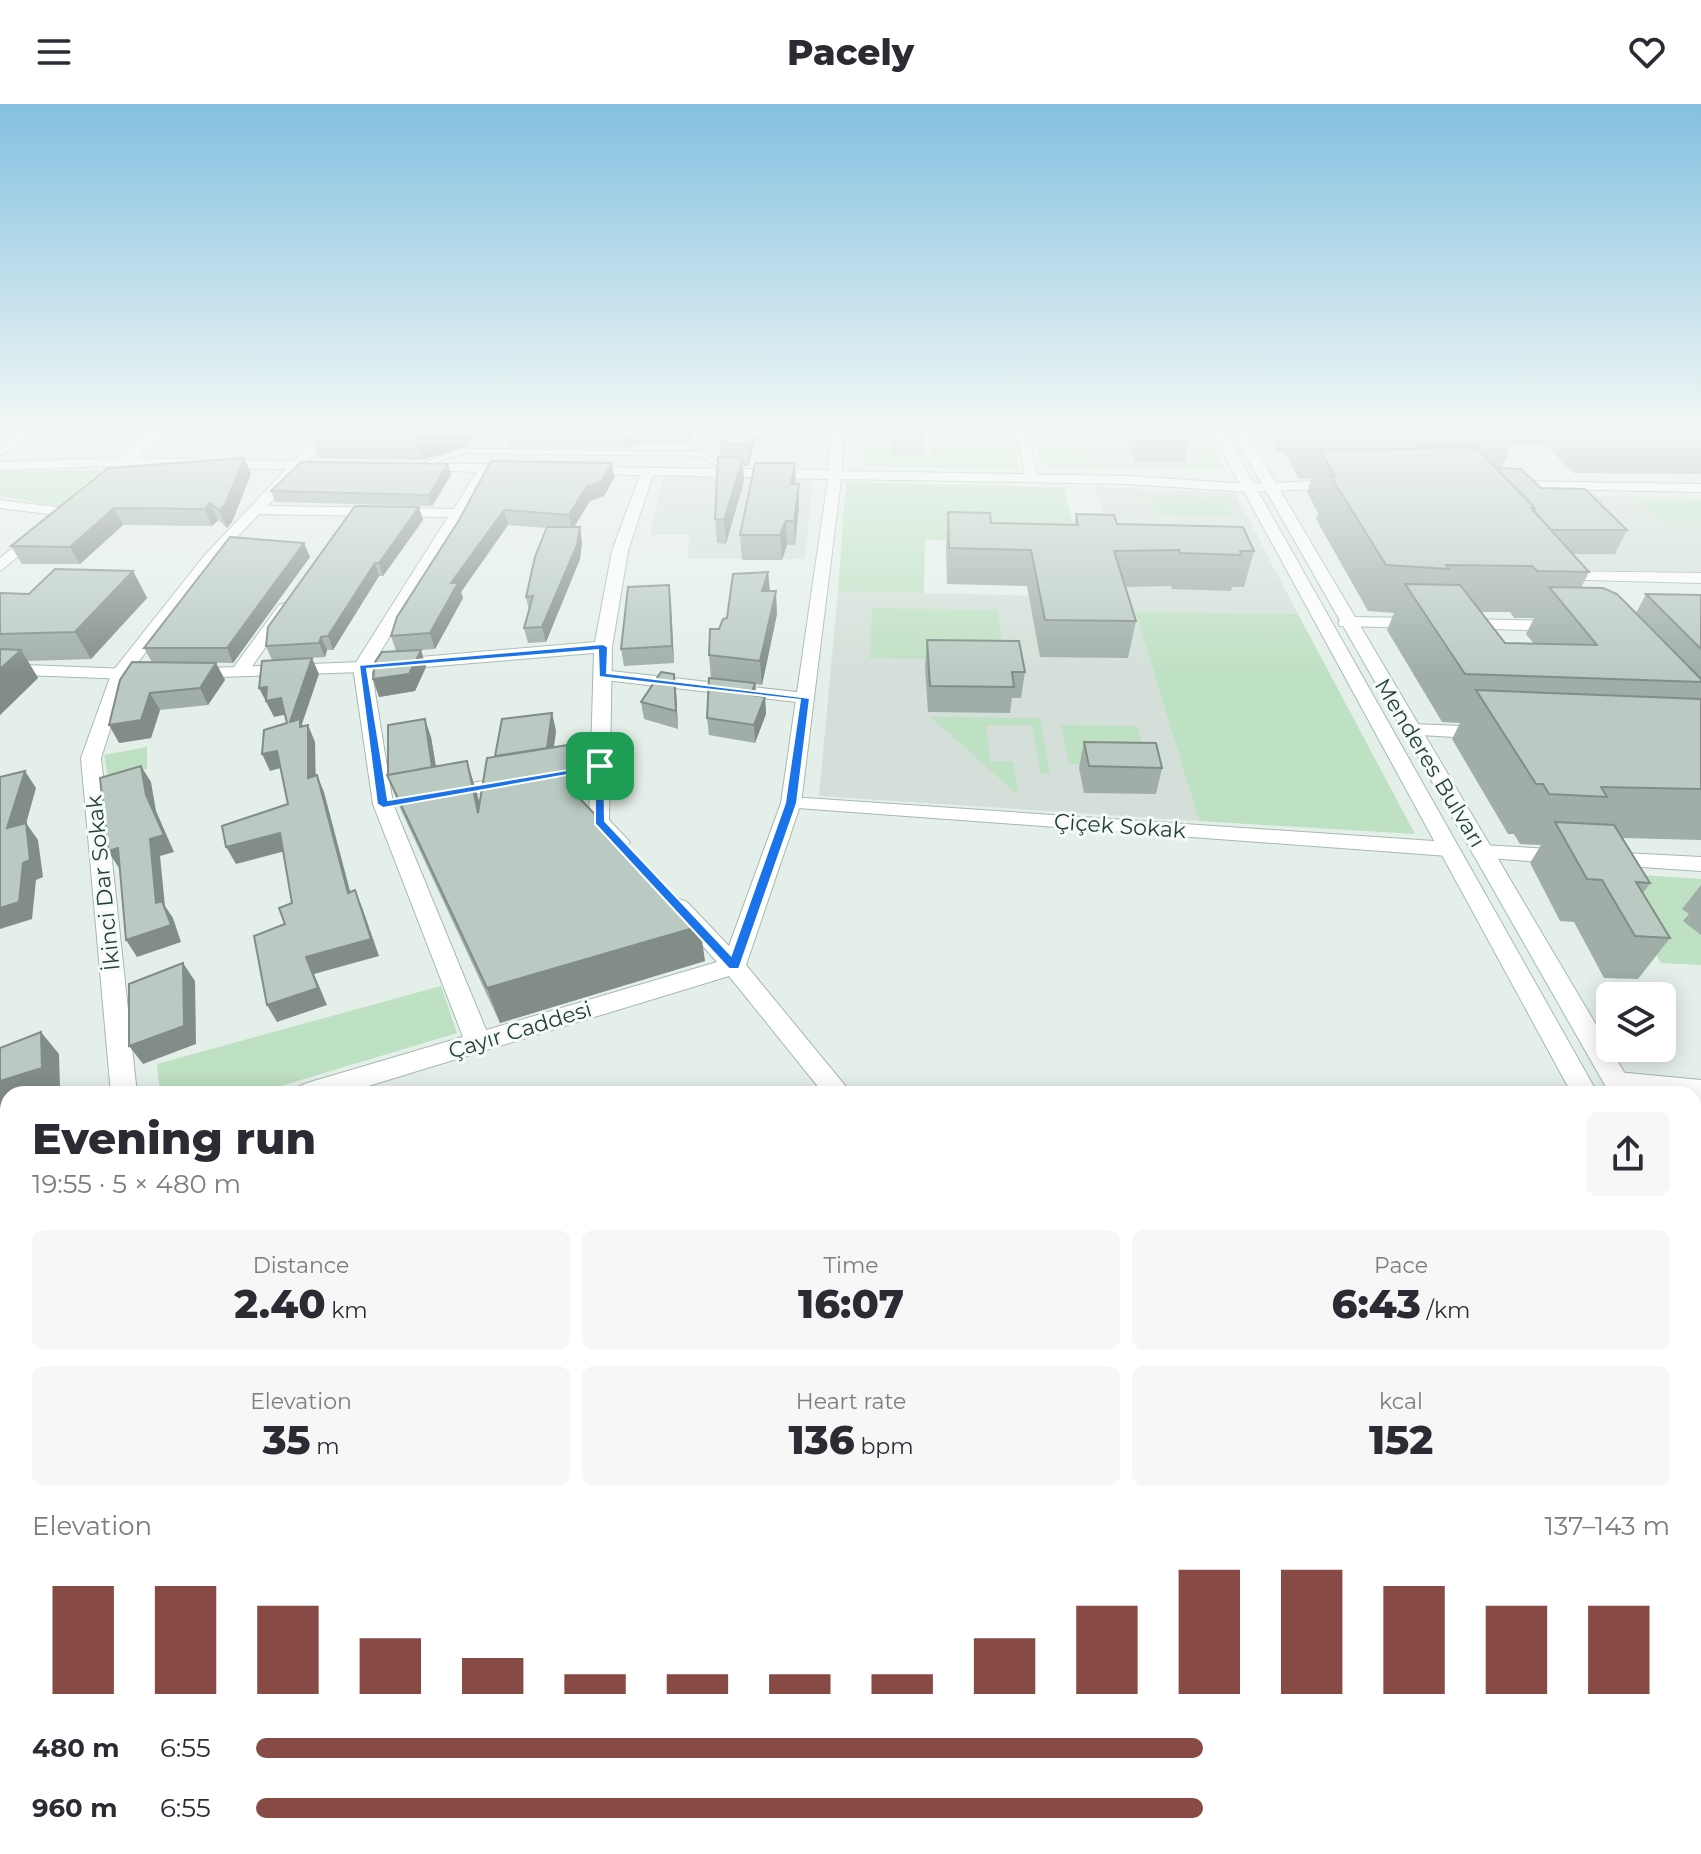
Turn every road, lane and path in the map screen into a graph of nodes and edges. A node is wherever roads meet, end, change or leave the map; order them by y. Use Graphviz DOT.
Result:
graph roads {
  1 [pos="64,513"];
  2 [pos="252,513"];
  3 [pos="287,513"];
  4 [pos="459,513"];
  5 [pos="633,513"];
  6 [pos="830,513"];
  7 [pos="1272,513"];
  8 [pos="1276,513"];
  9 [pos="0,566"];
  10 [pos="1701,578"];
  11 [pos="1566,597"];
  12 [pos="293,598"];
  13 [pos="1346,622"];
  14 [pos="1578,627"];
  15 [pos="603,647"];
  16 [pos="362,667"];
  17 [pos="0,669"];
  18 [pos="240,671"];
  19 [pos="602,675"];
  20 [pos="118,676"];
  21 [pos="805,698"];
  22 [pos="1411,730"];
  23 [pos="1505,734"];
  24 [pos="600,766"];
  25 [pos="430,796"];
  26 [pos="791,803"];
  27 [pos="1448,849"];
  28 [pos="1483,852"];
  29 [pos="630,855"];
  30 [pos="1701,864"];
  31 [pos="661,888"];
  32 [pos="734,966"];
  33 [pos="478,1042"];
  34 [pos="123,1086"];
  35 [pos="333,1086"];
  36 [pos="832,1086"];
  37 [pos="1581,1086"];
  38 [pos="1620,1086"];
  1 -- 9 [label="street"];
  2 -- 20 [label="street, İkinci Dar Sokak"];
  3 -- 4 [label="street"];
  4 -- 16 [label="street"];
  5 -- 15 [label="street"];
  6 -- 21 [label="street"];
  7 -- 27 [label="street, Menderes Bulvarı"];
  8 -- 13 [label="street, Menderes Bulvarı"];
  10 -- 11 [label="street"];
  12 -- 18 [label="street"];
  13 -- 14 [label="street"];
  13 -- 22 [label="street, Menderes Bulvarı"];
  15 -- 16 [label="street"];
  15 -- 19 [label="street"];
  16 -- 18 [label="street"];
  16 -- 33 [label="street"];
  17 -- 20 [label="street"];
  18 -- 20 [label="street"];
  19 -- 21 [label="street"];
  19 -- 24 [label="street"];
  20 -- 34 [label="street, İkinci Dar Sokak"];
  21 -- 26 [label="street"];
  22 -- 23 [label="street"];
  22 -- 28 [label="street, Menderes Bulvarı"];
  24 -- 25 [label="street"];
  24 -- 29 [label="street"];
  26 -- 27 [label="street, Çiçek Sokak"];
  26 -- 32 [label="street"];
  27 -- 37 [label="street, Menderes Bulvarı"];
  28 -- 30 [label="street"];
  28 -- 38 [label="street, Menderes Bulvarı"];
  31 -- 32 [label="street"];
  32 -- 33 [label="street, Çayır Caddesi"];
  32 -- 36 [label="street"];
  33 -- 35 [label="street, Çayır Caddesi"];
}
